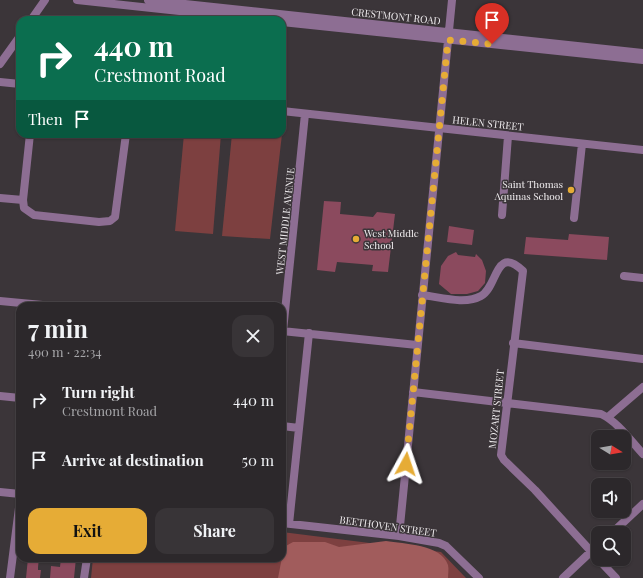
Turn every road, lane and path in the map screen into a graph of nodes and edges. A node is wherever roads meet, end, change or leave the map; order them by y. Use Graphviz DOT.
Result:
graph roads {
  1 [pos="45,0"];
  2 [pos="77,0"];
  3 [pos="148,0"];
  4 [pos="452,0"];
  5 [pos="251,15"];
  6 [pos="34,16"];
  7 [pos="260,16"];
  8 [pos="286,19"];
  9 [pos="286,22"];
  10 [pos="346,25"];
  11 [pos="448,36"];
  12 [pos="16,42"];
  13 [pos="643,53"];
  14 [pos="643,60"];
  15 [pos="0,64"];
  16 [pos="0,82"];
  17 [pos="16,84"];
  18 [pos="286,112"];
  19 [pos="305,114"];
  20 [pos="440,128"];
  21 [pos="508,136"];
  22 [pos="30,138"];
  23 [pos="125,138"];
  24 [pos="582,144"];
  25 [pos="643,150"];
  26 [pos="0,198"];
  27 [pos="23,200"];
  28 [pos="502,215"];
  29 [pos="574,218"];
  30 [pos="624,276"];
  31 [pos="643,278"];
  32 [pos="422,295"];
  33 [pos="0,300"];
  34 [pos="18,302"];
  35 [pos="286,302"];
  36 [pos="286,331"];
  37 [pos="309,333"];
  38 [pos="513,343"];
  39 [pos="417,345"];
  40 [pos="643,359"];
  41 [pos="643,386"];
  42 [pos="413,392"];
  43 [pos="0,396"];
  44 [pos="16,398"];
  45 [pos="506,402"];
  46 [pos="608,417"];
  47 [pos="286,426"];
  48 [pos="299,428"];
  49 [pos="643,454"];
  50 [pos="0,492"];
  51 [pos="16,494"];
  52 [pos="643,504"];
  53 [pos="286,523"];
  54 [pos="619,526"];
  55 [pos="16,531"];
  56 [pos="399,536"];
  57 [pos="591,552"];
  58 [pos="86,562"];
  59 [pos="605,566"];
  60 [pos="10,578"];
  61 [pos="84,578"];
  62 [pos="479,578"];
  63 [pos="563,578"];
  64 [pos="616,578"];
  1 -- 6 [label="street"];
  2 -- 5 [label="street, CRESTMONT ROAD"];
  3 -- 5 [label="street, CRESTMONT ROAD"];
  4 -- 11 [label="street"];
  5 -- 7 [label="street, CRESTMONT ROAD"];
  8 -- 10 [label="street, CRESTMONT ROAD"];
  9 -- 10 [label="street, CRESTMONT ROAD"];
  10 -- 11 [label="street, CRESTMONT ROAD"];
  11 -- 13 [label="street, CRESTMONT ROAD"];
  11 -- 14 [label="street, CRESTMONT ROAD"];
  11 -- 20 [label="street"];
  12 -- 15 [label="street"];
  16 -- 17 [label="street"];
  18 -- 19 [label="street, HELEN STREET"];
  19 -- 20 [label="street, HELEN STREET"];
  19 -- 35 [label="street, WEST MIDDLE AVENUE"];
  20 -- 21 [label="street, HELEN STREET"];
  20 -- 32 [label="street"];
  21 -- 24 [label="street, HELEN STREET"];
  21 -- 28 [label="street"];
  22 -- 27 [label="street"];
  23 -- 27 [label="street"];
  24 -- 25 [label="street, HELEN STREET"];
  24 -- 29 [label="street"];
  26 -- 27 [label="street"];
  30 -- 31 [label="street"];
  32 -- 38 [label="street, MOZART STREET"];
  32 -- 39 [label="street"];
  33 -- 34 [label="street"];
  36 -- 37 [label="street"];
  37 -- 39 [label="street"];
  37 -- 48 [label="street"];
  38 -- 40 [label="street"];
  38 -- 45 [label="street, MOZART STREET"];
  39 -- 42 [label="street"];
  41 -- 46 [label="street"];
  42 -- 45 [label="street"];
  42 -- 56 [label="street"];
  43 -- 44 [label="street"];
  45 -- 46 [label="street"];
  45 -- 57 [label="street, MOZART STREET"];
  46 -- 49 [label="street"];
  47 -- 48 [label="street"];
  48 -- 53 [label="street"];
  50 -- 51 [label="street"];
  52 -- 54 [label="street"];
  53 -- 56 [label="street, BEETHOVEN STREET"];
  55 -- 60 [label="street"];
  56 -- 62 [label="street, BEETHOVEN STREET"];
  57 -- 63 [label="street"];
  58 -- 61 [label="street"];
  59 -- 64 [label="street, MOZART STREET"];
}
